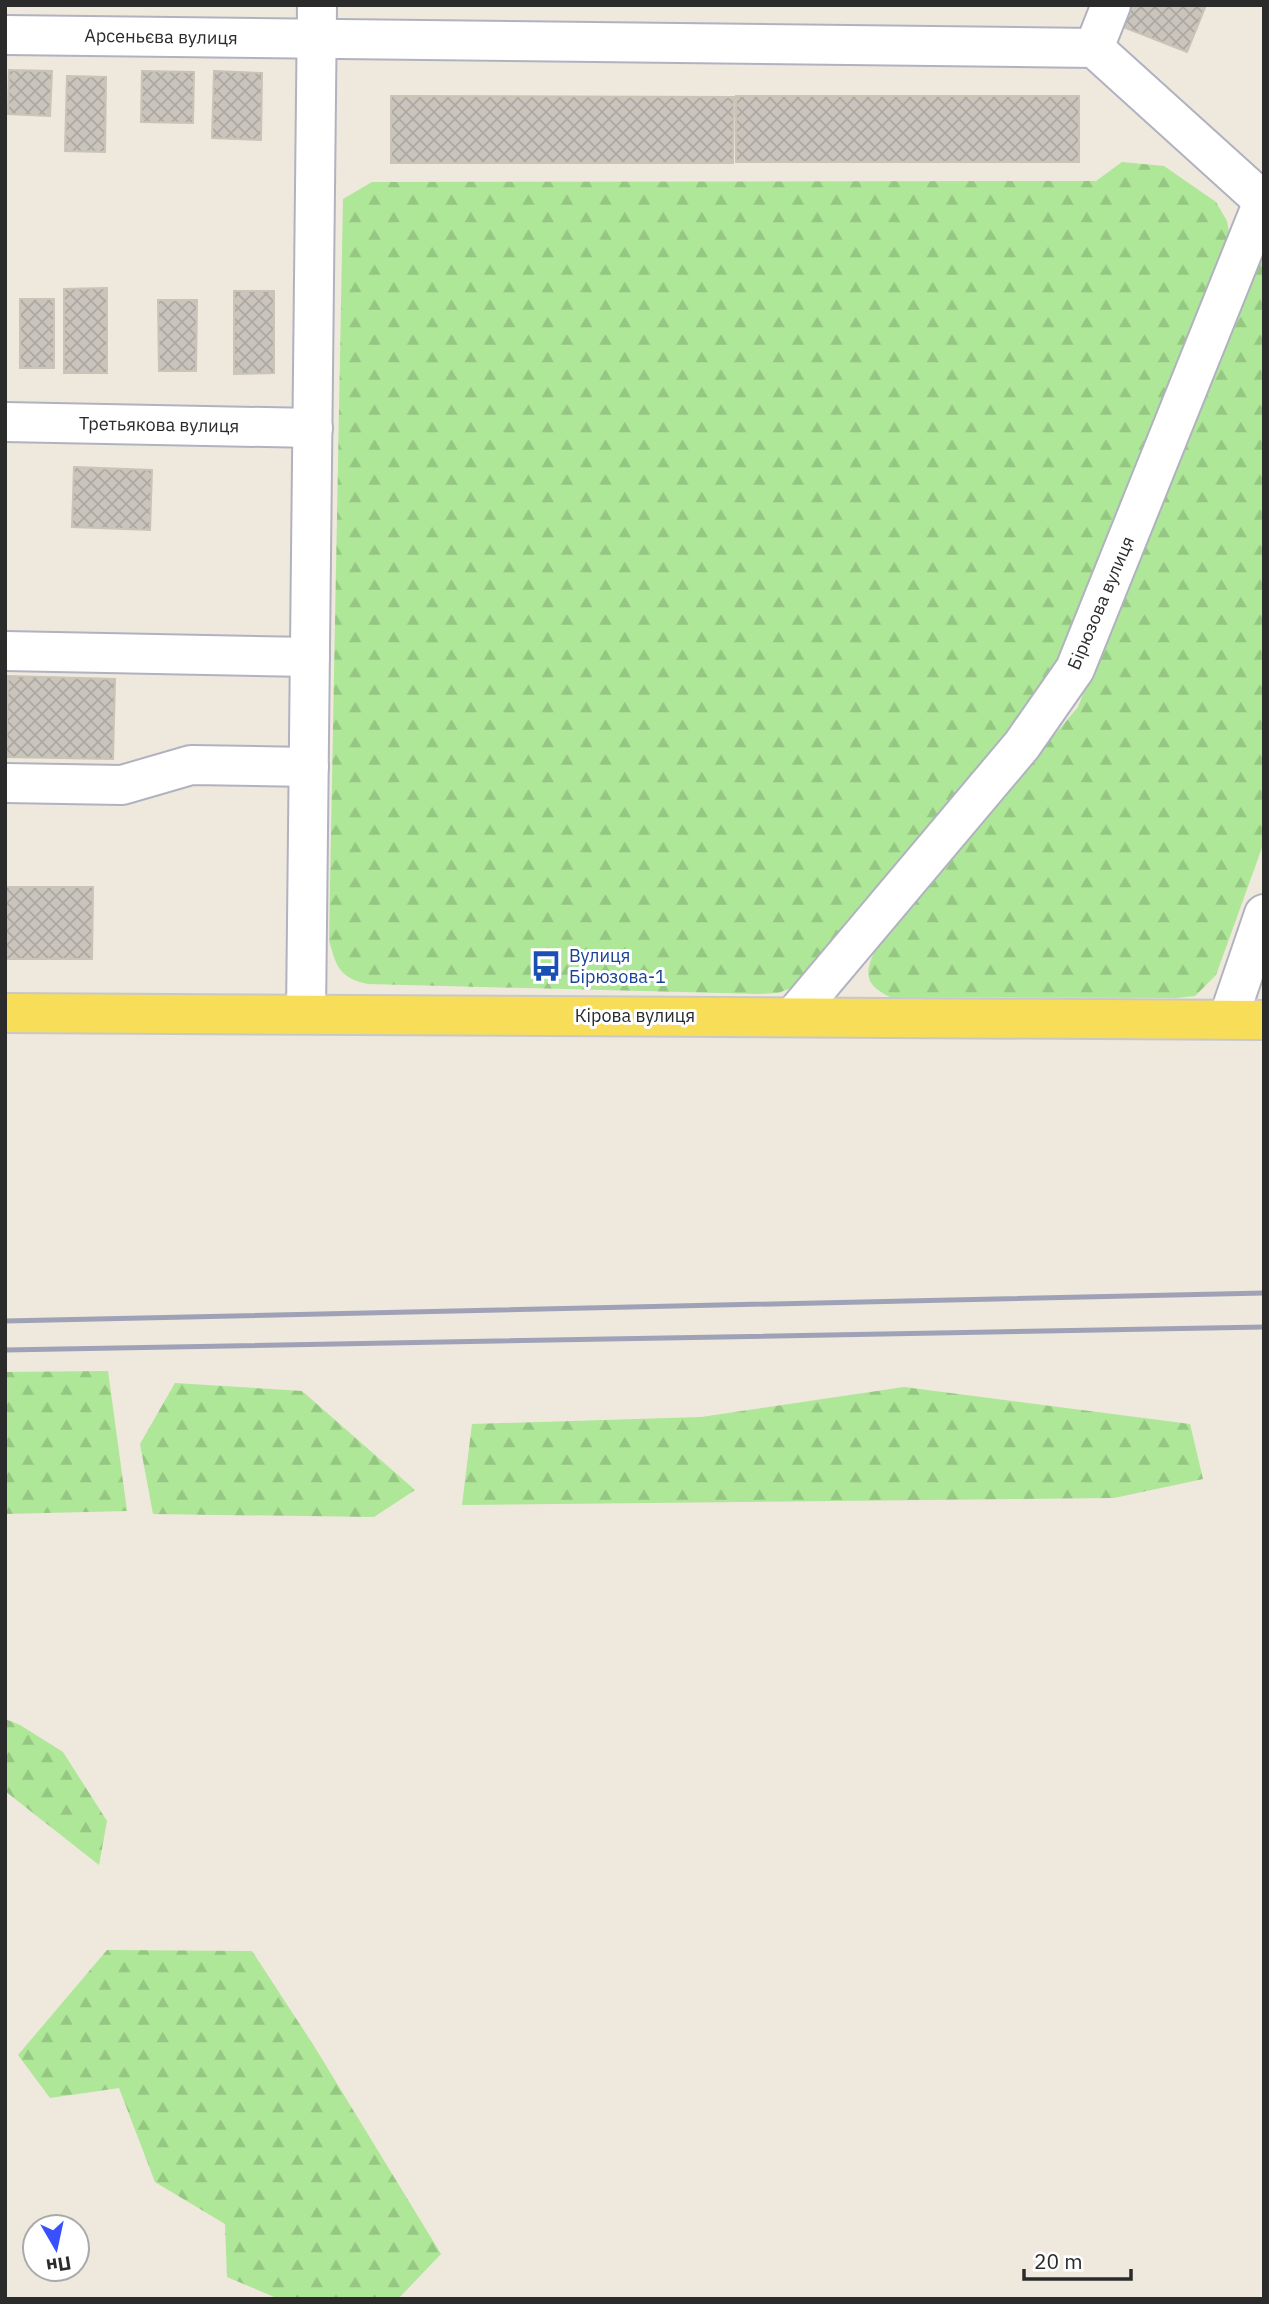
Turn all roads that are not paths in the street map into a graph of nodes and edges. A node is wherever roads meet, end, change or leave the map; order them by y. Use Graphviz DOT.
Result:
graph roads {
  1 [pos="1111,5"];
  2 [pos="317,22"];
  3 [pos="5,35"];
  4 [pos="1094,48"];
  5 [pos="1263,200"];
  6 [pos="5,422"];
  7 [pos="313,428"];
  8 [pos="5,651"];
  9 [pos="310,657"];
  10 [pos="309,767"];
  11 [pos="5,783"];
  12 [pos="1264,914"];
  13 [pos="5,1013"];
  14 [pos="306,1014"];
  15 [pos="793,1017"];
  16 [pos="1246,1020"];
  1 -- 4 [label="street"];
  2 -- 3 [label="street, Арсеньєва вулиця"];
  2 -- 4 [label="street, Арсеньєва вулиця"];
  2 -- 7 [label="street"];
  4 -- 5 [label="street"];
  5 -- 15 [label="street, Бірюзова вулиця"];
  6 -- 7 [label="street, Третьякова вулиця"];
  7 -- 9 [label="street"];
  8 -- 9 [label="street"];
  9 -- 10 [label="street"];
  10 -- 11 [label="street"];
  10 -- 14 [label="street"];
  12 -- 16 [label="street"];
  13 -- 14 [label="main road, Кірова вулиця"];
  14 -- 15 [label="main road, Кірова вулиця"];
  15 -- 16 [label="main road, Кірова вулиця"];
}
